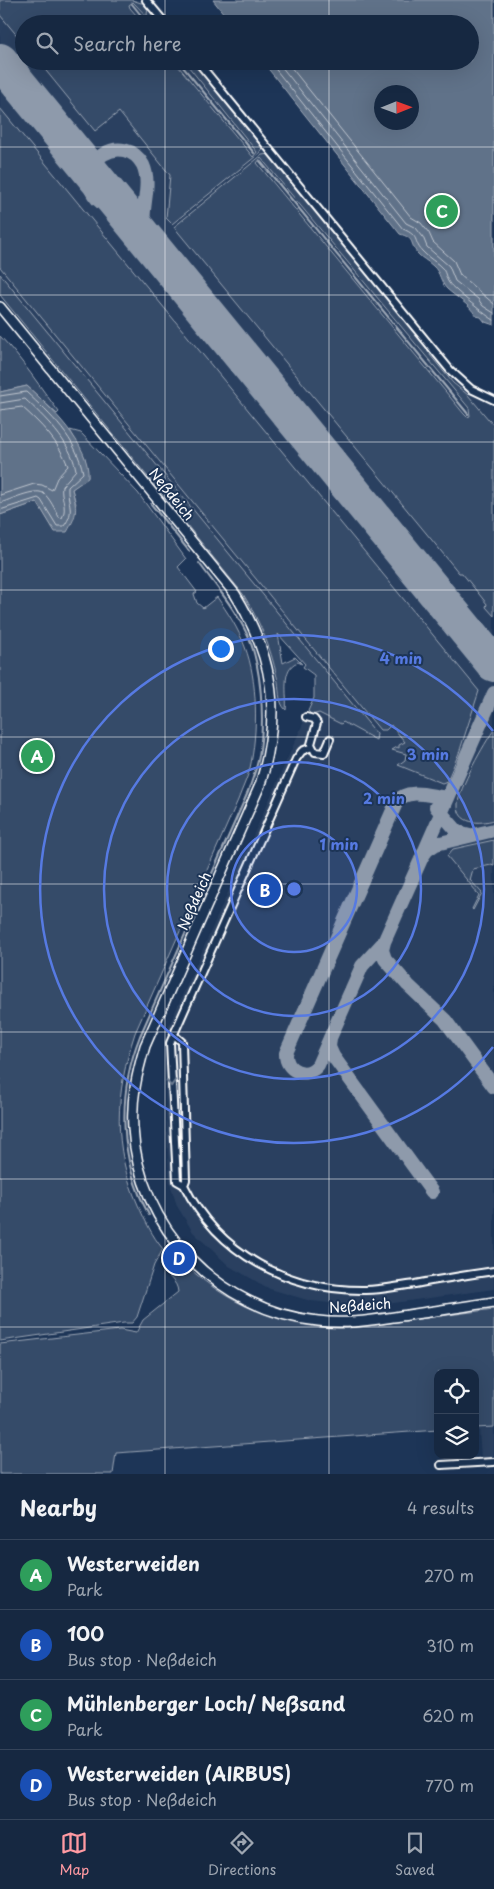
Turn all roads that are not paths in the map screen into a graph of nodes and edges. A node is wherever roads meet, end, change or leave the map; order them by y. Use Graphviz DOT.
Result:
graph roads {
  1 [pos="146,0"];
  2 [pos="158,15"];
  3 [pos="204,70"];
  4 [pos="0,307"];
  5 [pos="494,400"];
  6 [pos="306,717"];
  7 [pos="330,739"];
  8 [pos="312,748"];
  9 [pos="174,1035"];
  10 [pos="184,1185"];
  11 [pos="494,1271"];
  12 [pos="494,1302"];
  13 [pos="494,1462"];
  14 [pos="441,1465"];
  1 -- 2 [label="street"];
  3 -- 5 [label="street"];
  4 -- 12 [label="street, Neßdeich"];
  6 -- 8 [label="street"];
  7 -- 8 [label="street"];
  8 -- 9 [label="street"];
  9 -- 10 [label="street"];
  9 -- 10 [label="street, one-way"];
  10 -- 11 [label="street"];
  13 -- 14 [label="street"];
}
